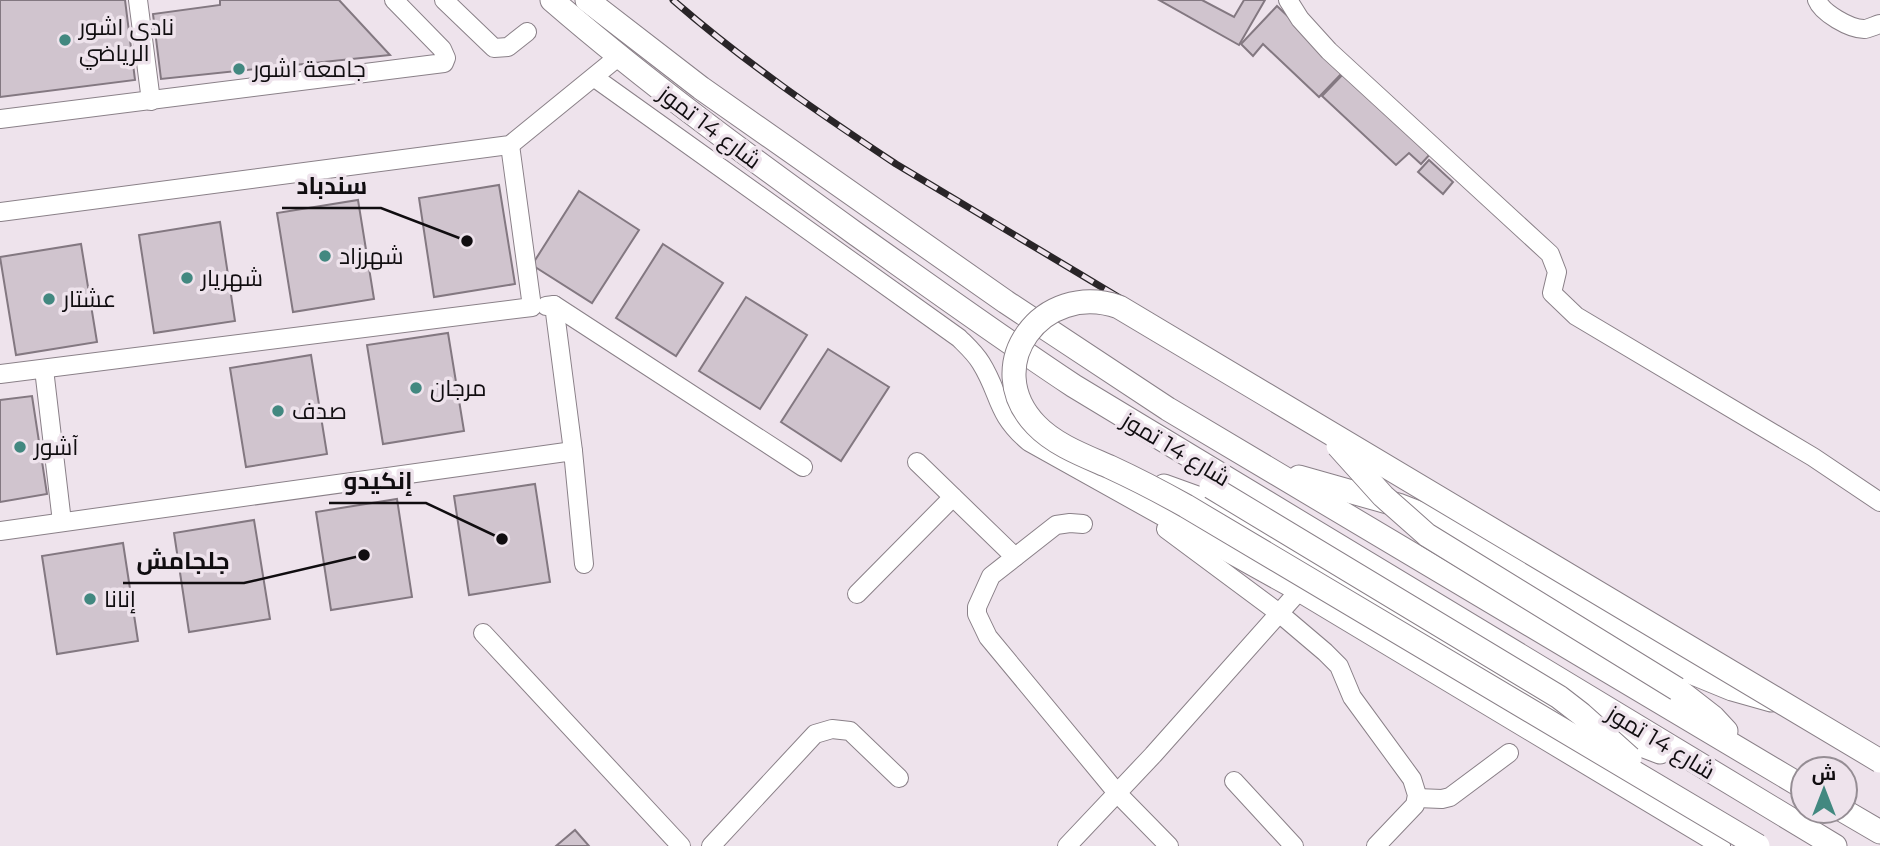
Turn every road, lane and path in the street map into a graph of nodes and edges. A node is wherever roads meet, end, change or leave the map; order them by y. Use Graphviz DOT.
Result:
graph roads {
  1 [pos="138,0"];
  2 [pos="394,0"];
  3 [pos="444,0"];
  4 [pos="552,0"];
  5 [pos="587,0"];
  6 [pos="1288,0"];
  7 [pos="1817,0"];
  8 [pos="1880,24"];
  9 [pos="527,32"];
  10 [pos="618,57"];
  11 [pos="596,78"];
  12 [pos="151,100"];
  13 [pos="0,119"];
  14 [pos="510,145"];
  15 [pos="0,212"];
  16 [pos="554,305"];
  17 [pos="532,307"];
  18 [pos="44,369"];
  19 [pos="0,374"];
  20 [pos="1107,407"];
  21 [pos="1291,409"];
  22 [pos="572,452"];
  23 [pos="1247,457"];
  24 [pos="1089,458"];
  25 [pos="917,462"];
  26 [pos="803,467"];
  27 [pos="953,497"];
  28 [pos="1880,502"];
  29 [pos="62,522"];
  30 [pos="1083,524"];
  31 [pos="1167,528"];
  32 [pos="0,531"];
  33 [pos="1015,557"];
  34 [pos="584,564"];
  35 [pos="1298,592"];
  36 [pos="857,594"];
  37 [pos="1279,613"];
  38 [pos="483,633"];
  39 [pos="1799,713"];
  40 [pos="1509,753"];
  41 [pos="1880,761"];
  42 [pos="1772,768"];
  43 [pos="1714,774"];
  44 [pos="899,778"];
  45 [pos="1789,778"];
  46 [pos="1234,780"];
  47 [pos="1118,794"];
  48 [pos="1417,798"];
  49 [pos="1704,814"];
  50 [pos="1859,820"];
  51 [pos="1880,832"];
  52 [pos="681,846"];
  53 [pos="711,846"];
  54 [pos="1067,846"];
  55 [pos="1169,846"];
  56 [pos="1294,846"];
  57 [pos="1376,846"];
  58 [pos="1721,846"];
  59 [pos="1758,846"];
  60 [pos="1835,846"];
  1 -- 12 [label="street"];
  2 -- 12 [label="street"];
  3 -- 9 [label="street"];
  4 -- 10 [label="main road, شارع 14 تموز"];
  5 -- 23 [label="main road, شارع 14 تموز"];
  6 -- 28 [label="street"];
  7 -- 8 [label="street"];
  10 -- 11 [label="street"];
  10 -- 20 [label="main road, شارع 14 تموز"];
  11 -- 14 [label="street"];
  11 -- 35 [label="street"];
  12 -- 13 [label="street"];
  14 -- 15 [label="street"];
  14 -- 17 [label="street"];
  16 -- 17 [label="street"];
  16 -- 22 [label="street"];
  16 -- 26 [label="street"];
  17 -- 18 [label="street"];
  18 -- 19 [label="street"];
  18 -- 29 [label="street"];
  20 -- 43 [label="main road, شارع 14 تموز"];
  20 -- 49 [label="main road, bridge"];
  21 -- 24 [label="main road, bridge"];
  21 -- 39 [label="main road, bridge"];
  21 -- 42 [label="main road, bridge"];
  22 -- 29 [label="street"];
  22 -- 34 [label="street"];
  23 -- 39 [label="main road, bridge"];
  23 -- 42 [label="main road, شارع 14 تموز"];
  24 -- 43 [label="main road, bridge"];
  24 -- 49 [label="main road, bridge"];
  25 -- 27 [label="street"];
  27 -- 33 [label="street"];
  27 -- 36 [label="street"];
  29 -- 32 [label="street"];
  30 -- 33 [label="street"];
  31 -- 37 [label="street"];
  33 -- 47 [label="street"];
  35 -- 37 [label="street"];
  35 -- 58 [label="street"];
  37 -- 47 [label="street"];
  37 -- 48 [label="street"];
  38 -- 52 [label="street"];
  39 -- 41 [label="main road, bridge"];
  40 -- 48 [label="street"];
  42 -- 45 [label="main road, شارع 14 تموز"];
  43 -- 60 [label="main road, شارع 14 تموز"];
  44 -- 53 [label="street"];
  46 -- 56 [label="street"];
  47 -- 54 [label="street"];
  47 -- 55 [label="street"];
  48 -- 57 [label="street"];
  49 -- 59 [label="main road, bridge"];
  50 -- 51 [label="main road"];
}
